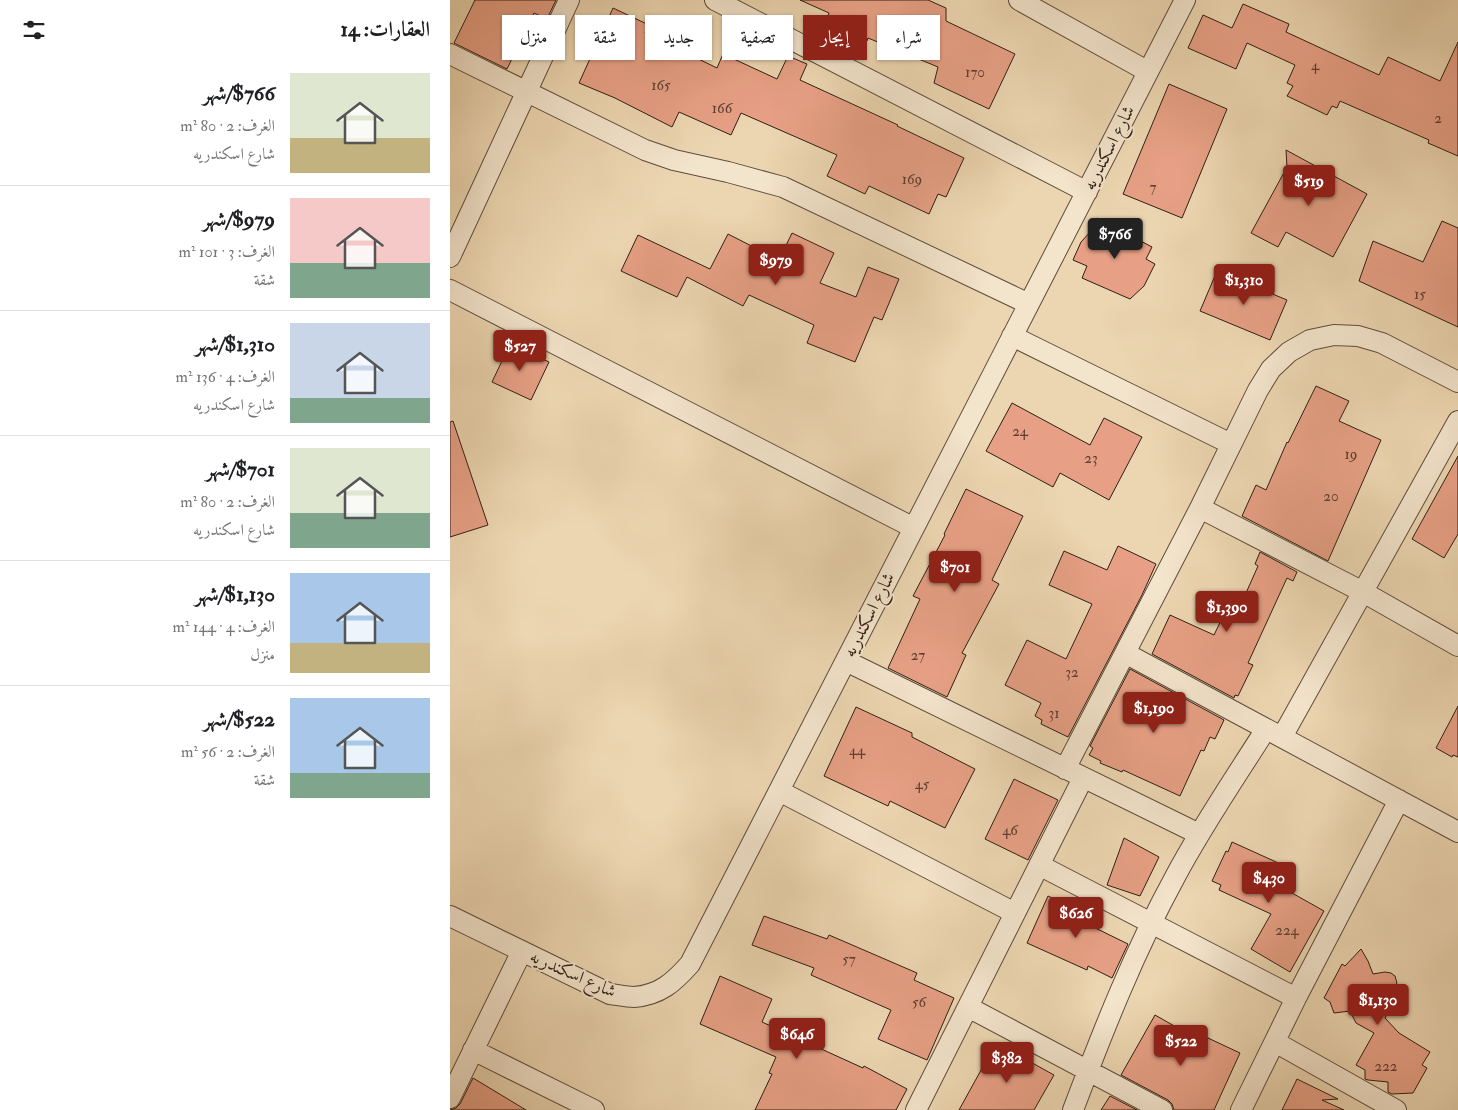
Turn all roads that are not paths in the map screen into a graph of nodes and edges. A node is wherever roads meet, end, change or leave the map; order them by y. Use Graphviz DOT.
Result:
graph roads {
  1 [pos="569,0"];
  2 [pos="715,0"];
  3 [pos="1019,0"];
  4 [pos="1185,0"];
  5 [pos="450,54"];
  6 [pos="1147,71"];
  7 [pos="526,92"];
  8 [pos="1086,192"];
  9 [pos="450,257"];
  10 [pos="450,290"];
  11 [pos="1029,304"];
  12 [pos="1012,336"];
  13 [pos="1458,382"];
  14 [pos="1457,426"];
  15 [pos="1231,444"];
  16 [pos="1200,508"];
  17 [pos="914,528"];
  18 [pos="1363,592"];
  19 [pos="1458,646"];
  20 [pos="1126,653"];
  21 [pos="846,661"];
  22 [pos="1274,733"];
  23 [pos="1074,773"];
  24 [pos="779,791"];
  25 [pos="1399,800"];
  26 [pos="1458,832"];
  27 [pos="1198,834"];
  28 [pos="1039,865"];
  29 [pos="1015,913"];
  30 [pos="450,916"];
  31 [pos="1151,923"];
  32 [pos="522,951"];
  33 [pos="1296,998"];
  34 [pos="968,1007"];
  35 [pos="1275,1042"];
  36 [pos="473,1050"];
  37 [pos="1088,1071"];
  38 [pos="450,1098"];
  39 [pos="594,1110"];
  40 [pos="916,1110"];
  41 [pos="1073,1110"];
  42 [pos="1162,1110"];
  43 [pos="1241,1110"];
  44 [pos="1396,1110"];
  1 -- 7 [label="street"];
  2 -- 8 [label="street"];
  3 -- 6 [label="street"];
  4 -- 6 [label="street, شارع اسكندريه"];
  5 -- 7 [label="street"];
  6 -- 8 [label="street, شارع اسكندريه"];
  7 -- 9 [label="street"];
  7 -- 11 [label="street"];
  8 -- 11 [label="street, شارع اسكندريه"];
  10 -- 17 [label="street"];
  11 -- 12 [label="street, شارع اسكندريه"];
  12 -- 15 [label="street"];
  12 -- 17 [label="street, شارع اسكندريه"];
  13 -- 15 [label="street"];
  14 -- 18 [label="street"];
  15 -- 16 [label="street"];
  16 -- 18 [label="street"];
  16 -- 20 [label="street"];
  17 -- 21 [label="street, شارع اسكندريه"];
  18 -- 19 [label="street"];
  18 -- 22 [label="street"];
  20 -- 22 [label="street"];
  20 -- 23 [label="street"];
  21 -- 23 [label="street"];
  21 -- 24 [label="street, شارع اسكندريه"];
  22 -- 25 [label="street"];
  22 -- 27 [label="street"];
  23 -- 27 [label="street"];
  23 -- 28 [label="street"];
  24 -- 29 [label="street"];
  24 -- 32 [label="street, شارع اسكندريه"];
  25 -- 26 [label="street"];
  25 -- 33 [label="street"];
  27 -- 31 [label="street"];
  28 -- 29 [label="street"];
  28 -- 31 [label="street"];
  29 -- 34 [label="street"];
  30 -- 32 [label="street, شارع اسكندريه"];
  31 -- 33 [label="street"];
  31 -- 37 [label="street"];
  32 -- 36 [label="street"];
  33 -- 35 [label="street"];
  34 -- 37 [label="street"];
  34 -- 40 [label="street"];
  35 -- 43 [label="street"];
  35 -- 44 [label="street"];
  36 -- 38 [label="street"];
  36 -- 39 [label="street"];
  37 -- 41 [label="street"];
  37 -- 42 [label="street"];
}
